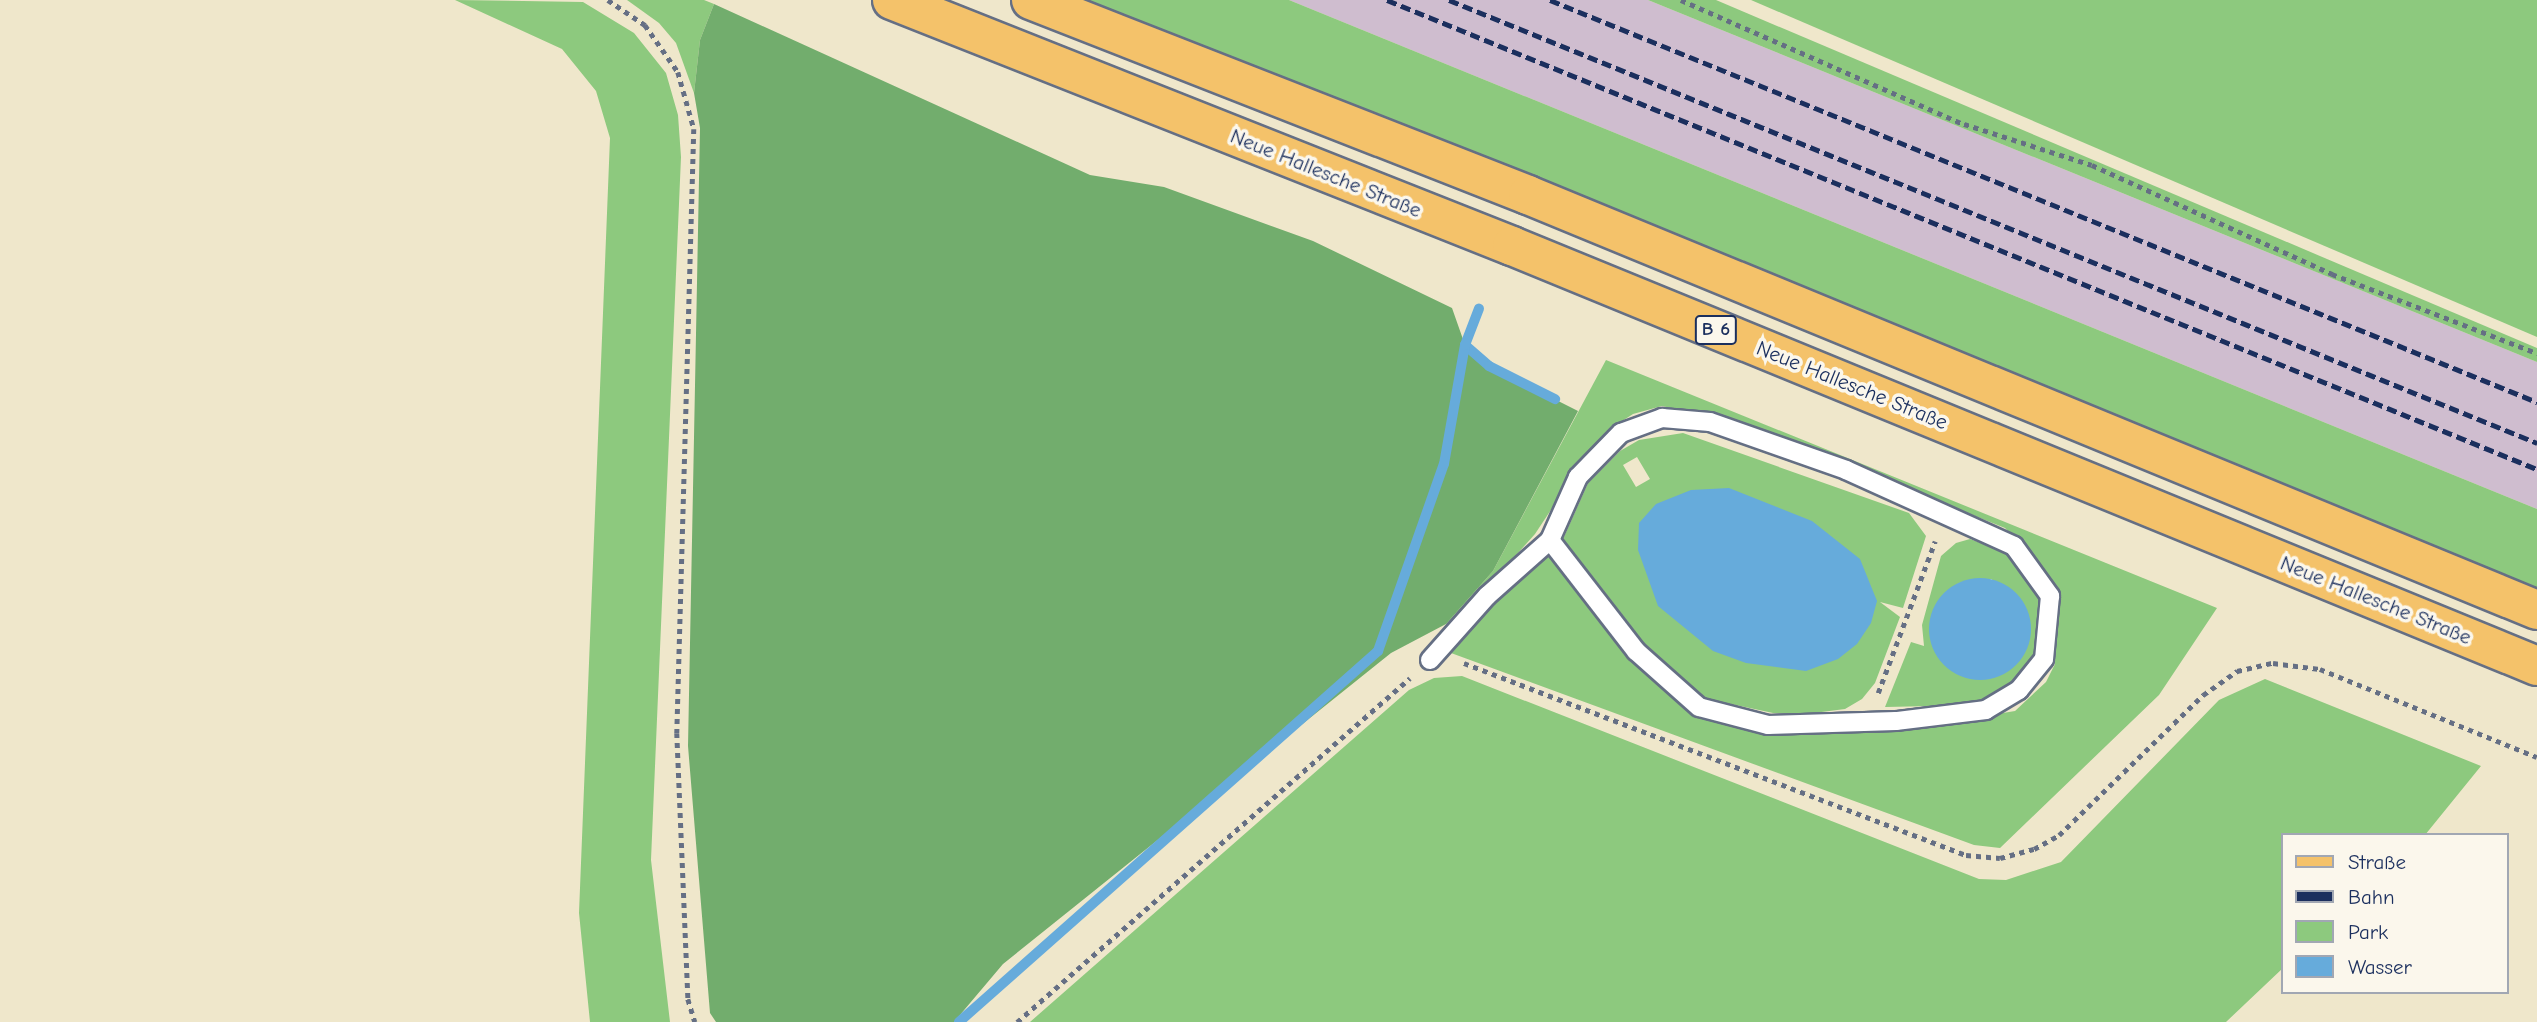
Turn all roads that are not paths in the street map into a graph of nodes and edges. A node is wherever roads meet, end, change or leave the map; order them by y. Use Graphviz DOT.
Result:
graph roads {
  1 [pos="892,0"];
  2 [pos="1031,0"];
  3 [pos="1550,540"];
  4 [pos="2537,610"];
  5 [pos="1430,660"];
  6 [pos="2537,666"];
  1 -- 6 [label="main road, Neue Hallesche Straße / B 6"];
  2 -- 4 [label="main road, B 6"];
  3 -- 3 [label="lane"];
  3 -- 5 [label="lane"];
}
